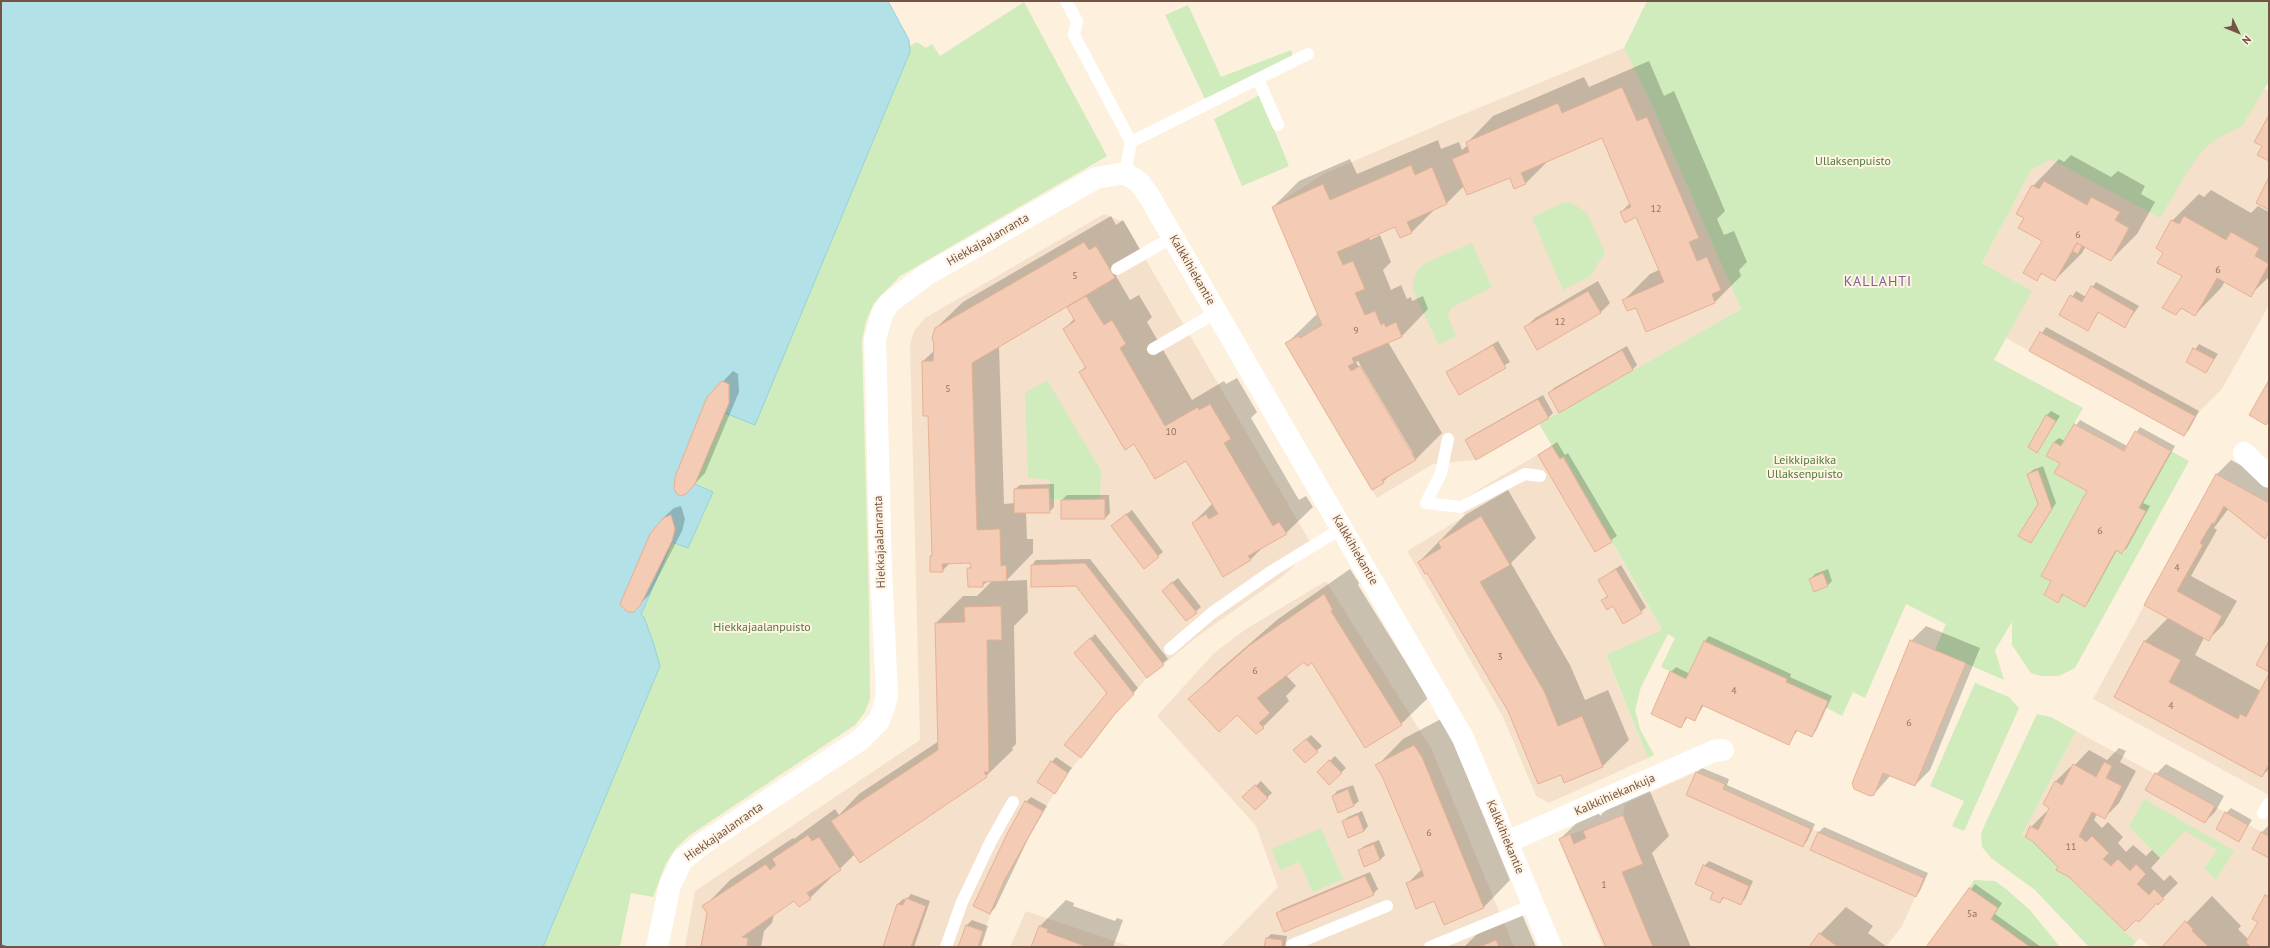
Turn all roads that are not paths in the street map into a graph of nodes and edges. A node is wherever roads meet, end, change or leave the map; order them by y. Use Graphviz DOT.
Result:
graph roads {
  1 [pos="1066,1"];
  2 [pos="1308,54"];
  3 [pos="1258,79"];
  4 [pos="1278,125"];
  5 [pos="1131,142"];
  6 [pos="1125,173"];
  7 [pos="1173,237"];
  8 [pos="1117,269"];
  9 [pos="1217,312"];
  10 [pos="1153,349"];
  11 [pos="1448,439"];
  12 [pos="2244,454"];
  13 [pos="1540,476"];
  14 [pos="2269,477"];
  15 [pos="1342,528"];
  16 [pos="1170,649"];
  17 [pos="1723,750"];
  18 [pos="1013,802"];
  19 [pos="1507,842"];
  20 [pos="1533,905"];
  21 [pos="1388,906"];
  22 [pos="657,947"];
  23 [pos="946,947"];
  24 [pos="1292,947"];
  25 [pos="1430,947"];
  26 [pos="1551,947"];
  1 -- 5 [label="lane"];
  2 -- 3 [label="lane"];
  3 -- 4 [label="lane"];
  3 -- 5 [label="lane"];
  5 -- 6 [label="lane"];
  6 -- 7 [label="street, Kalkkihiekantie"];
  6 -- 22 [label="street, Hiekkajaalanranta"];
  7 -- 8 [label="lane"];
  7 -- 9 [label="street, Kalkkihiekantie"];
  9 -- 10 [label="lane"];
  9 -- 15 [label="street, Kalkkihiekantie"];
  11 -- 13 [label="lane"];
  12 -- 14 [label="street"];
  15 -- 16 [label="lane"];
  15 -- 19 [label="street, Kalkkihiekantie"];
  17 -- 19 [label="street, Kalkkihiekankuja"];
  18 -- 23 [label="lane"];
  19 -- 20 [label="street, Kalkkihiekantie"];
  20 -- 25 [label="lane"];
  20 -- 26 [label="street, Kalkkihiekantie"];
  21 -- 24 [label="lane"];
}
